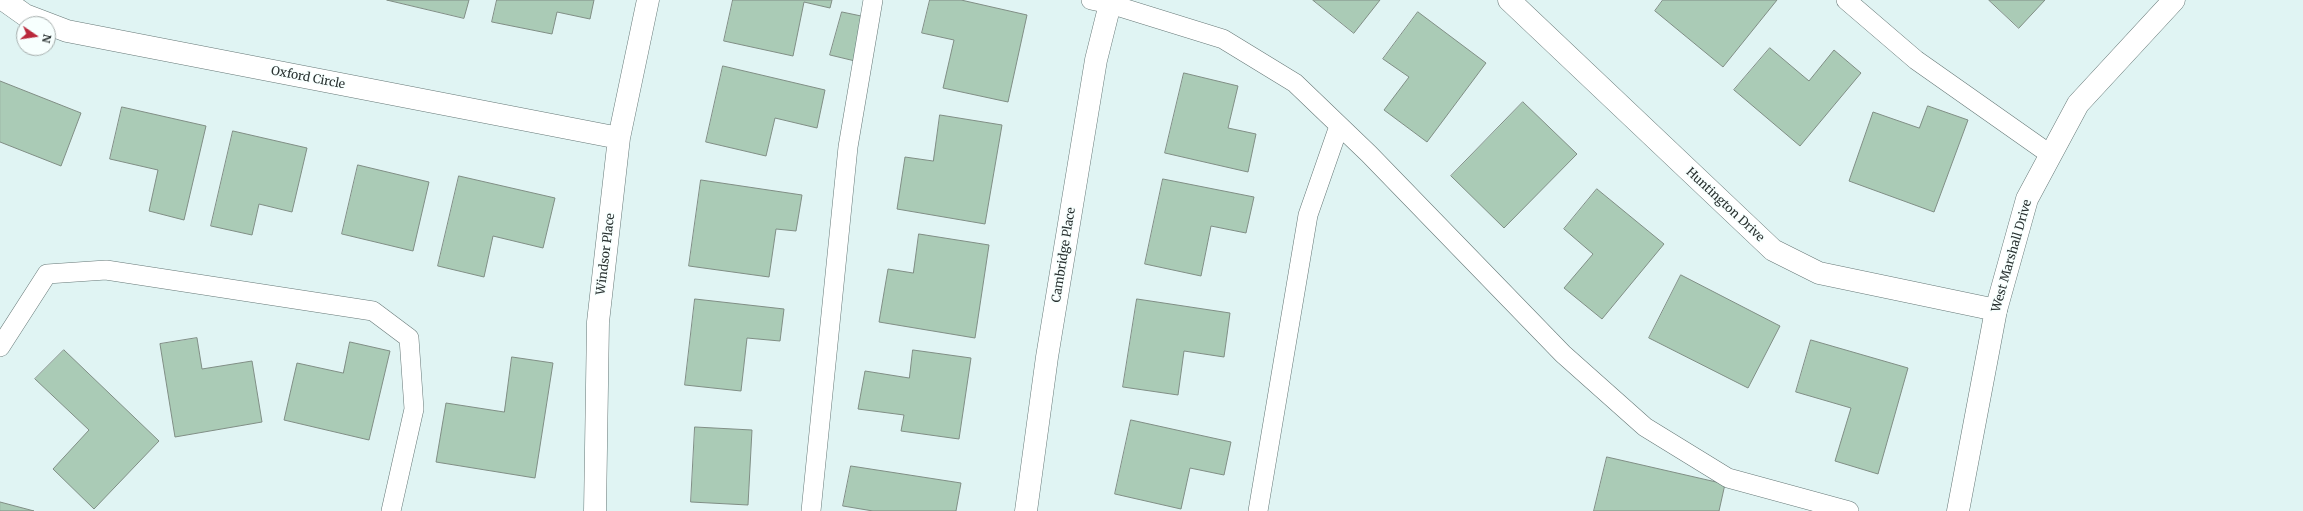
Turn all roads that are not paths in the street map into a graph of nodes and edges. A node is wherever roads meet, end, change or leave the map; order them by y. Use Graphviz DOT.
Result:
graph roads {
  1 [pos="4,0"];
  2 [pos="648,0"];
  3 [pos="873,0"];
  4 [pos="1509,0"];
  5 [pos="1846,0"];
  6 [pos="1104,1"];
  7 [pos="2170,1"];
  8 [pos="1340,126"];
  9 [pos="619,138"];
  10 [pos="2051,155"];
  11 [pos="1996,310"];
  12 [pos="0,347"];
  13 [pos="391,511"];
  14 [pos="595,511"];
  15 [pos="811,511"];
  16 [pos="1026,511"];
  17 [pos="1258,511"];
  18 [pos="1849,511"];
  19 [pos="1958,511"];
  1 -- 9 [label="street, Oxford Circle"];
  2 -- 9 [label="street, Windsor Place"];
  3 -- 15 [label="lane"];
  4 -- 11 [label="street, Huntington Drive"];
  5 -- 10 [label="lane"];
  6 -- 8 [label="lane"];
  6 -- 16 [label="street, Cambridge Place"];
  7 -- 10 [label="street, West Marshall Drive"];
  8 -- 17 [label="lane"];
  8 -- 18 [label="lane"];
  9 -- 14 [label="street, Windsor Place"];
  10 -- 11 [label="street, West Marshall Drive"];
  11 -- 19 [label="street, West Marshall Drive"];
  12 -- 13 [label="lane"];
}
